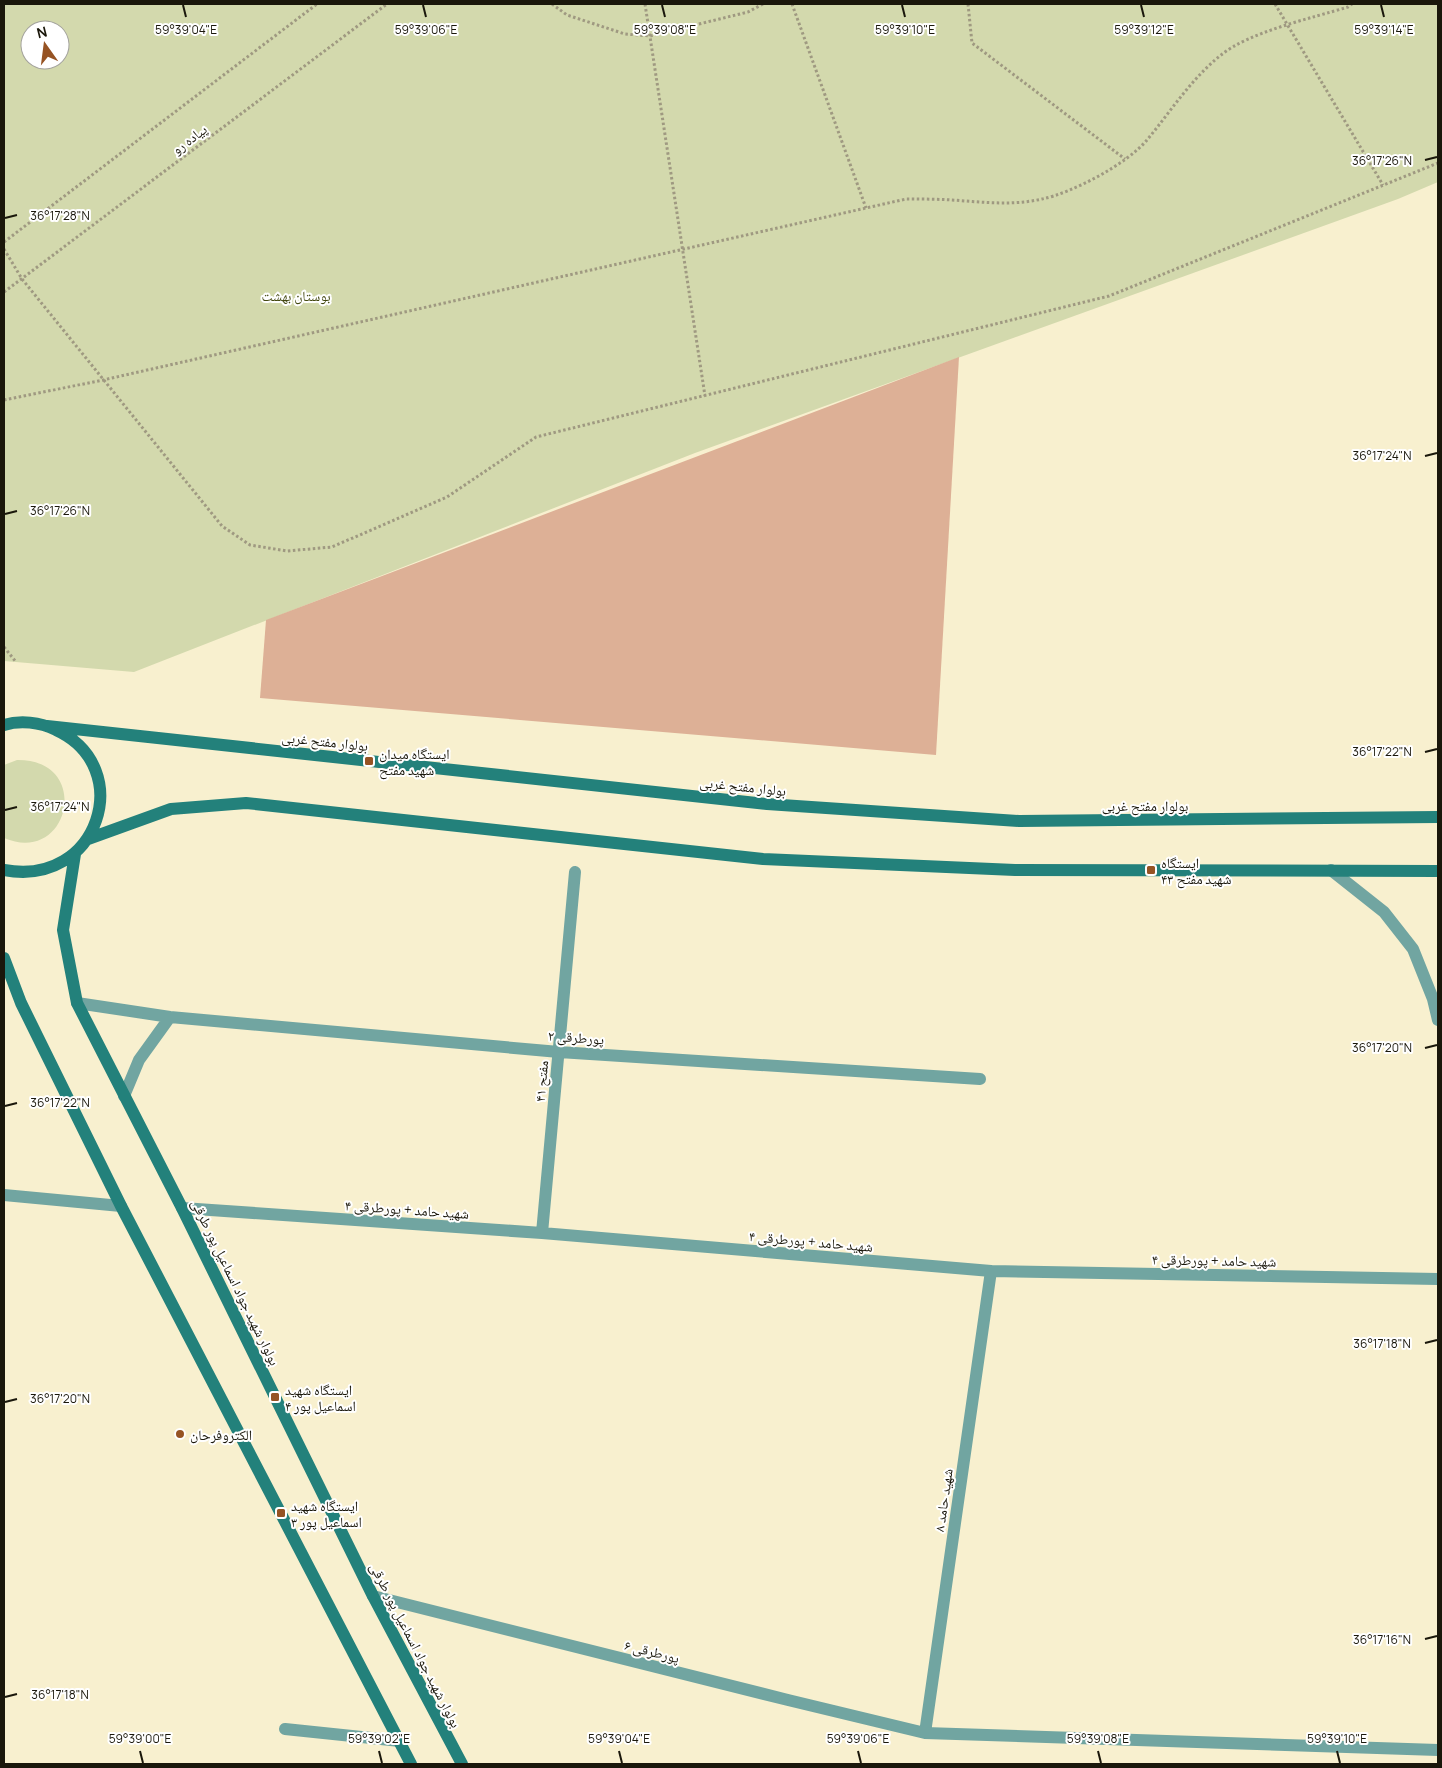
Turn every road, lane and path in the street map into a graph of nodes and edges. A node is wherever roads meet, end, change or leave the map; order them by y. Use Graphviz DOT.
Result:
graph roads {
  1 [pos="316,4"];
  2 [pos="387,4"];
  3 [pos="552,4"];
  4 [pos="645,4"];
  5 [pos="763,4"];
  6 [pos="792,4"];
  7 [pos="968,4"];
  8 [pos="1275,4"];
  9 [pos="1352,4"];
  10 [pos="1288,26"];
  11 [pos="650,36"];
  12 [pos="1125,159"];
  13 [pos="1438,163"];
  14 [pos="1383,185"];
  15 [pos="866,208"];
  16 [pos="4,242"];
  17 [pos="4,249"];
  18 [pos="682,249"];
  19 [pos="22,279"];
  20 [pos="4,292"];
  21 [pos="103,380"];
  22 [pos="705,396"];
  23 [pos="4,400"];
  24 [pos="4,647"];
  25 [pos="16,662"];
  26 [pos="5,724"];
  27 [pos="48,726"];
  28 [pos="1438,817"];
  29 [pos="88,839"];
  30 [pos="75,854"];
  31 [pos="4,870"];
  32 [pos="1331,870"];
  33 [pos="1438,871"];
  34 [pos="575,872"];
  35 [pos="4,958"];
  36 [pos="77,1003"];
  37 [pos="170,1017"];
  38 [pos="1438,1020"];
  39 [pos="559,1052"];
  40 [pos="980,1079"];
  41 [pos="124,1096"];
  42 [pos="4,1195"];
  43 [pos="121,1206"];
  44 [pos="182,1208"];
  45 [pos="542,1233"];
  46 [pos="991,1271"];
  47 [pos="1438,1279"];
  48 [pos="373,1596"];
  49 [pos="284,1728"];
  50 [pos="925,1733"];
  51 [pos="400,1741"];
  52 [pos="1438,1750"];
  53 [pos="411,1764"];
  54 [pos="462,1764"];
  1 -- 16 [label="path"];
  2 -- 19 [label="path, پیاده رو"];
  3 -- 11 [label="path"];
  4 -- 11 [label="path"];
  5 -- 11 [label="path"];
  6 -- 15 [label="path"];
  7 -- 12 [label="path"];
  8 -- 10 [label="path"];
  9 -- 10 [label="path"];
  10 -- 12 [label="path"];
  10 -- 14 [label="path"];
  11 -- 18 [label="path"];
  12 -- 15 [label="path"];
  13 -- 14 [label="path"];
  14 -- 22 [label="path"];
  15 -- 18 [label="path"];
  17 -- 19 [label="path"];
  18 -- 21 [label="path"];
  18 -- 22 [label="path"];
  19 -- 20 [label="path, پیاده رو"];
  19 -- 21 [label="path"];
  21 -- 22 [label="path"];
  21 -- 23 [label="path"];
  24 -- 25 [label="path"];
  26 -- 27 [label="main road, بولوار مفتح غربی"];
  27 -- 28 [label="main road, بولوار مفتح غربی"];
  27 -- 29 [label="main road"];
  29 -- 30 [label="main road"];
  29 -- 32 [label="main road"];
  30 -- 31 [label="main road"];
  30 -- 36 [label="main road, بولوار شهید جواد اسماعیل پور طرقی"];
  32 -- 33 [label="main road"];
  32 -- 38 [label="street"];
  34 -- 39 [label="street, مفتح ۴۱"];
  35 -- 43 [label="main road"];
  36 -- 37 [label="street, پورطرقی ۲"];
  36 -- 41 [label="main road, بولوار شهید جواد اسماعیل پور طرقی"];
  37 -- 39 [label="street, پورطرقی ۲"];
  37 -- 41 [label="street"];
  39 -- 40 [label="street, پورطرقی ۲"];
  39 -- 45 [label="street, مفتح ۴۱"];
  41 -- 44 [label="main road, بولوار شهید جواد اسماعیل پور طرقی"];
  42 -- 43 [label="street"];
  43 -- 51 [label="main road"];
  44 -- 45 [label="street, شهید حامد + پورطرقی ۴"];
  44 -- 48 [label="main road, بولوار شهید جواد اسماعیل پور طرقی"];
  45 -- 46 [label="street, شهید حامد + پورطرقی ۴"];
  46 -- 47 [label="street, شهید حامد + پورطرقی ۴"];
  46 -- 50 [label="street, شهید حامد ۸"];
  48 -- 50 [label="street, پورطرقی ۶"];
  48 -- 54 [label="main road, بولوار شهید جواد اسماعیل پور طرقی"];
  49 -- 51 [label="street"];
  50 -- 52 [label="street, پورطرقی ۶"];
  51 -- 53 [label="main road"];
}
